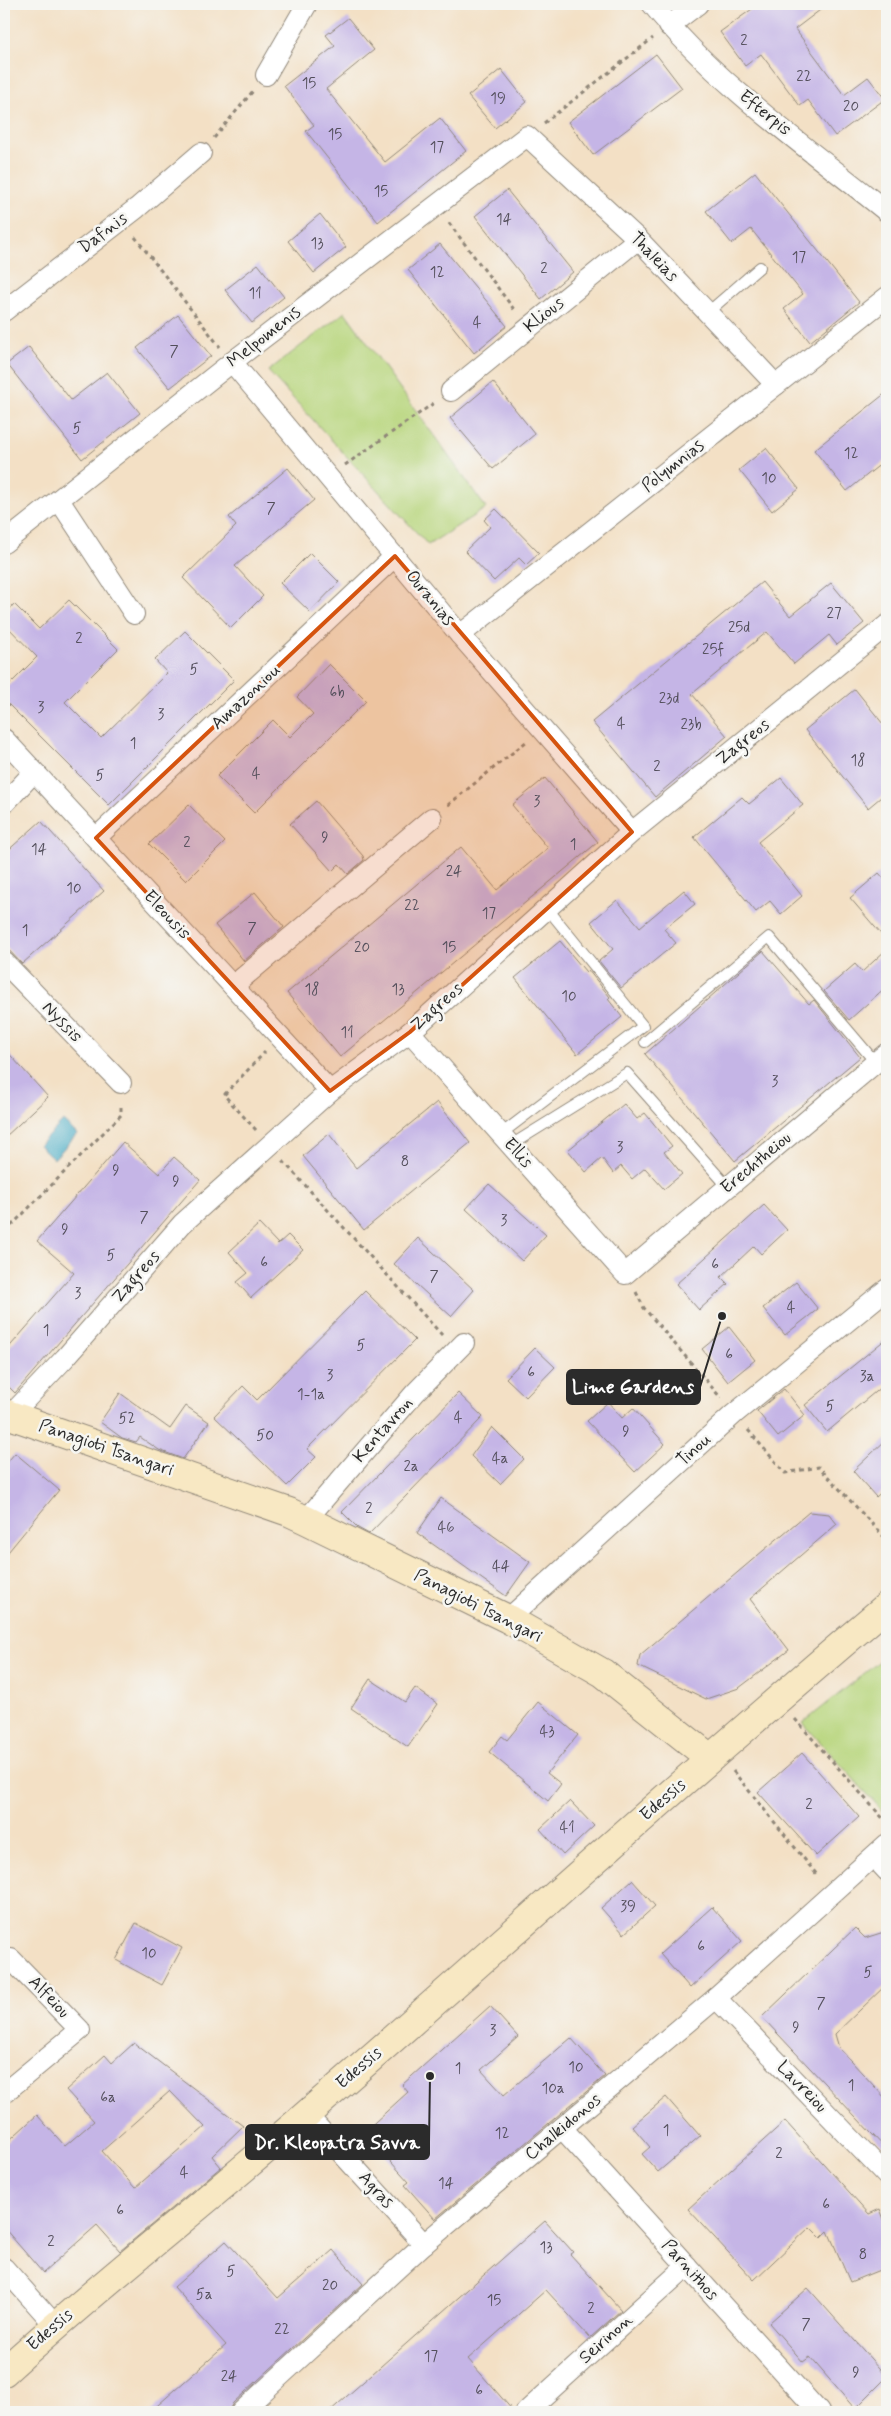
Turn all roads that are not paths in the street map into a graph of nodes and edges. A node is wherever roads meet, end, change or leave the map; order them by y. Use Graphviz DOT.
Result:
graph roads {
  1 [pos="652,4"];
  2 [pos="698,4"];
  3 [pos="303,6"];
  4 [pos="669,26"];
  5 [pos="266,75"];
  6 [pos="527,136"];
  7 [pos="201,153"];
  8 [pos="887,212"];
  9 [pos="638,239"];
  10 [pos="760,266"];
  11 [pos="887,297"];
  12 [pos="4,311"];
  13 [pos="707,312"];
  14 [pos="232,362"];
  15 [pos="776,385"];
  16 [pos="451,391"];
  17 [pos="59,500"];
  18 [pos="4,544"];
  19 [pos="395,556"];
  20 [pos="134,614"];
  21 [pos="887,625"];
  22 [pos="460,635"];
  23 [pos="4,738"];
  24 [pos="34,772"];
  25 [pos="4,804"];
  26 [pos="432,818"];
  27 [pos="632,832"];
  28 [pos="96,838"];
  29 [pos="548,908"];
  30 [pos="4,962"];
  31 [pos="233,986"];
  32 [pos="410,1032"];
  33 [pos="645,1042"];
  34 [pos="882,1058"];
  35 [pos="121,1083"];
  36 [pos="330,1091"];
  37 [pos="506,1139"];
  38 [pos="728,1188"];
  39 [pos="626,1274"];
  40 [pos="887,1289"];
  41 [pos="460,1347"];
  42 [pos="7,1414"];
  43 [pos="306,1520"];
  44 [pos="887,1606"];
  45 [pos="508,1619"];
  46 [pos="713,1755"];
  47 [pos="883,1857"];
  48 [pos="12,1959"];
  49 [pos="716,1998"];
  50 [pos="4,2093"];
  51 [pos="307,2115"];
  52 [pos="562,2128"];
  53 [pos="887,2176"];
  54 [pos="424,2244"];
  55 [pos="687,2266"];
  56 [pos="4,2268"];
  57 [pos="55,2325"];
  58 [pos="4,2372"];
  59 [pos="813,2410"];
  60 [pos="241,2412"];
  61 [pos="526,2412"];
  1 -- 4 [label="street, Efterpis"];
  2 -- 4 [label="street"];
  3 -- 5 [label="street"];
  4 -- 8 [label="street, Efterpis"];
  6 -- 9 [label="street, Thaleias"];
  6 -- 14 [label="street, Melpomenis"];
  7 -- 12 [label="street, Dafnis"];
  9 -- 13 [label="street, Thaleias"];
  9 -- 16 [label="street, Klious"];
  10 -- 13 [label="lane"];
  11 -- 15 [label="street, Polymnias"];
  13 -- 15 [label="street, Thaleias"];
  14 -- 17 [label="street, Melpomenis"];
  14 -- 19 [label="street, Ouranias"];
  15 -- 22 [label="street, Polymnias"];
  17 -- 18 [label="street, Melpomenis"];
  17 -- 20 [label="street"];
  19 -- 22 [label="street, Ouranias"];
  19 -- 28 [label="street, Amazoniou"];
  21 -- 27 [label="street, Zagreos"];
  22 -- 27 [label="street, Ouranias"];
  23 -- 24 [label="street, Eleousis"];
  24 -- 25 [label="street"];
  24 -- 28 [label="street, Eleousis"];
  26 -- 31 [label="street"];
  27 -- 29 [label="street, Zagreos"];
  28 -- 31 [label="street, Eleousis"];
  29 -- 32 [label="street, Zagreos"];
  29 -- 37 [label="lane"];
  30 -- 35 [label="street, Nyssis"];
  31 -- 36 [label="street, Eleousis"];
  32 -- 36 [label="street, Zagreos"];
  32 -- 37 [label="street, Ellis"];
  33 -- 34 [label="lane"];
  34 -- 38 [label="street, Erechtheiou"];
  36 -- 42 [label="street, Zagreos"];
  37 -- 38 [label="lane"];
  37 -- 39 [label="street, Ellis"];
  38 -- 39 [label="street, Erechtheiou"];
  40 -- 45 [label="street, Tinou"];
  41 -- 43 [label="street, Kentavron"];
  42 -- 43 [label="main road, Panagioti Tsangari"];
  43 -- 45 [label="main road, Panagioti Tsangari"];
  44 -- 46 [label="main road"];
  45 -- 46 [label="main road, Panagioti Tsangari"];
  46 -- 51 [label="main road, Edessis"];
  47 -- 49 [label="street, Chalkidonos"];
  48 -- 50 [label="street, Alfeiou"];
  49 -- 52 [label="street, Chalkidonos"];
  49 -- 53 [label="street, Lavreiou"];
  51 -- 54 [label="street, Agras"];
  51 -- 57 [label="main road, Edessis"];
  52 -- 54 [label="street, Chalkidonos"];
  52 -- 55 [label="street, Parnithos"];
  54 -- 60 [label="street, Chalkidonos"];
  55 -- 59 [label="street, Parnithos"];
  55 -- 61 [label="street, Seirinon"];
  56 -- 57 [label="street"];
  57 -- 58 [label="main road, Edessis"];
}
